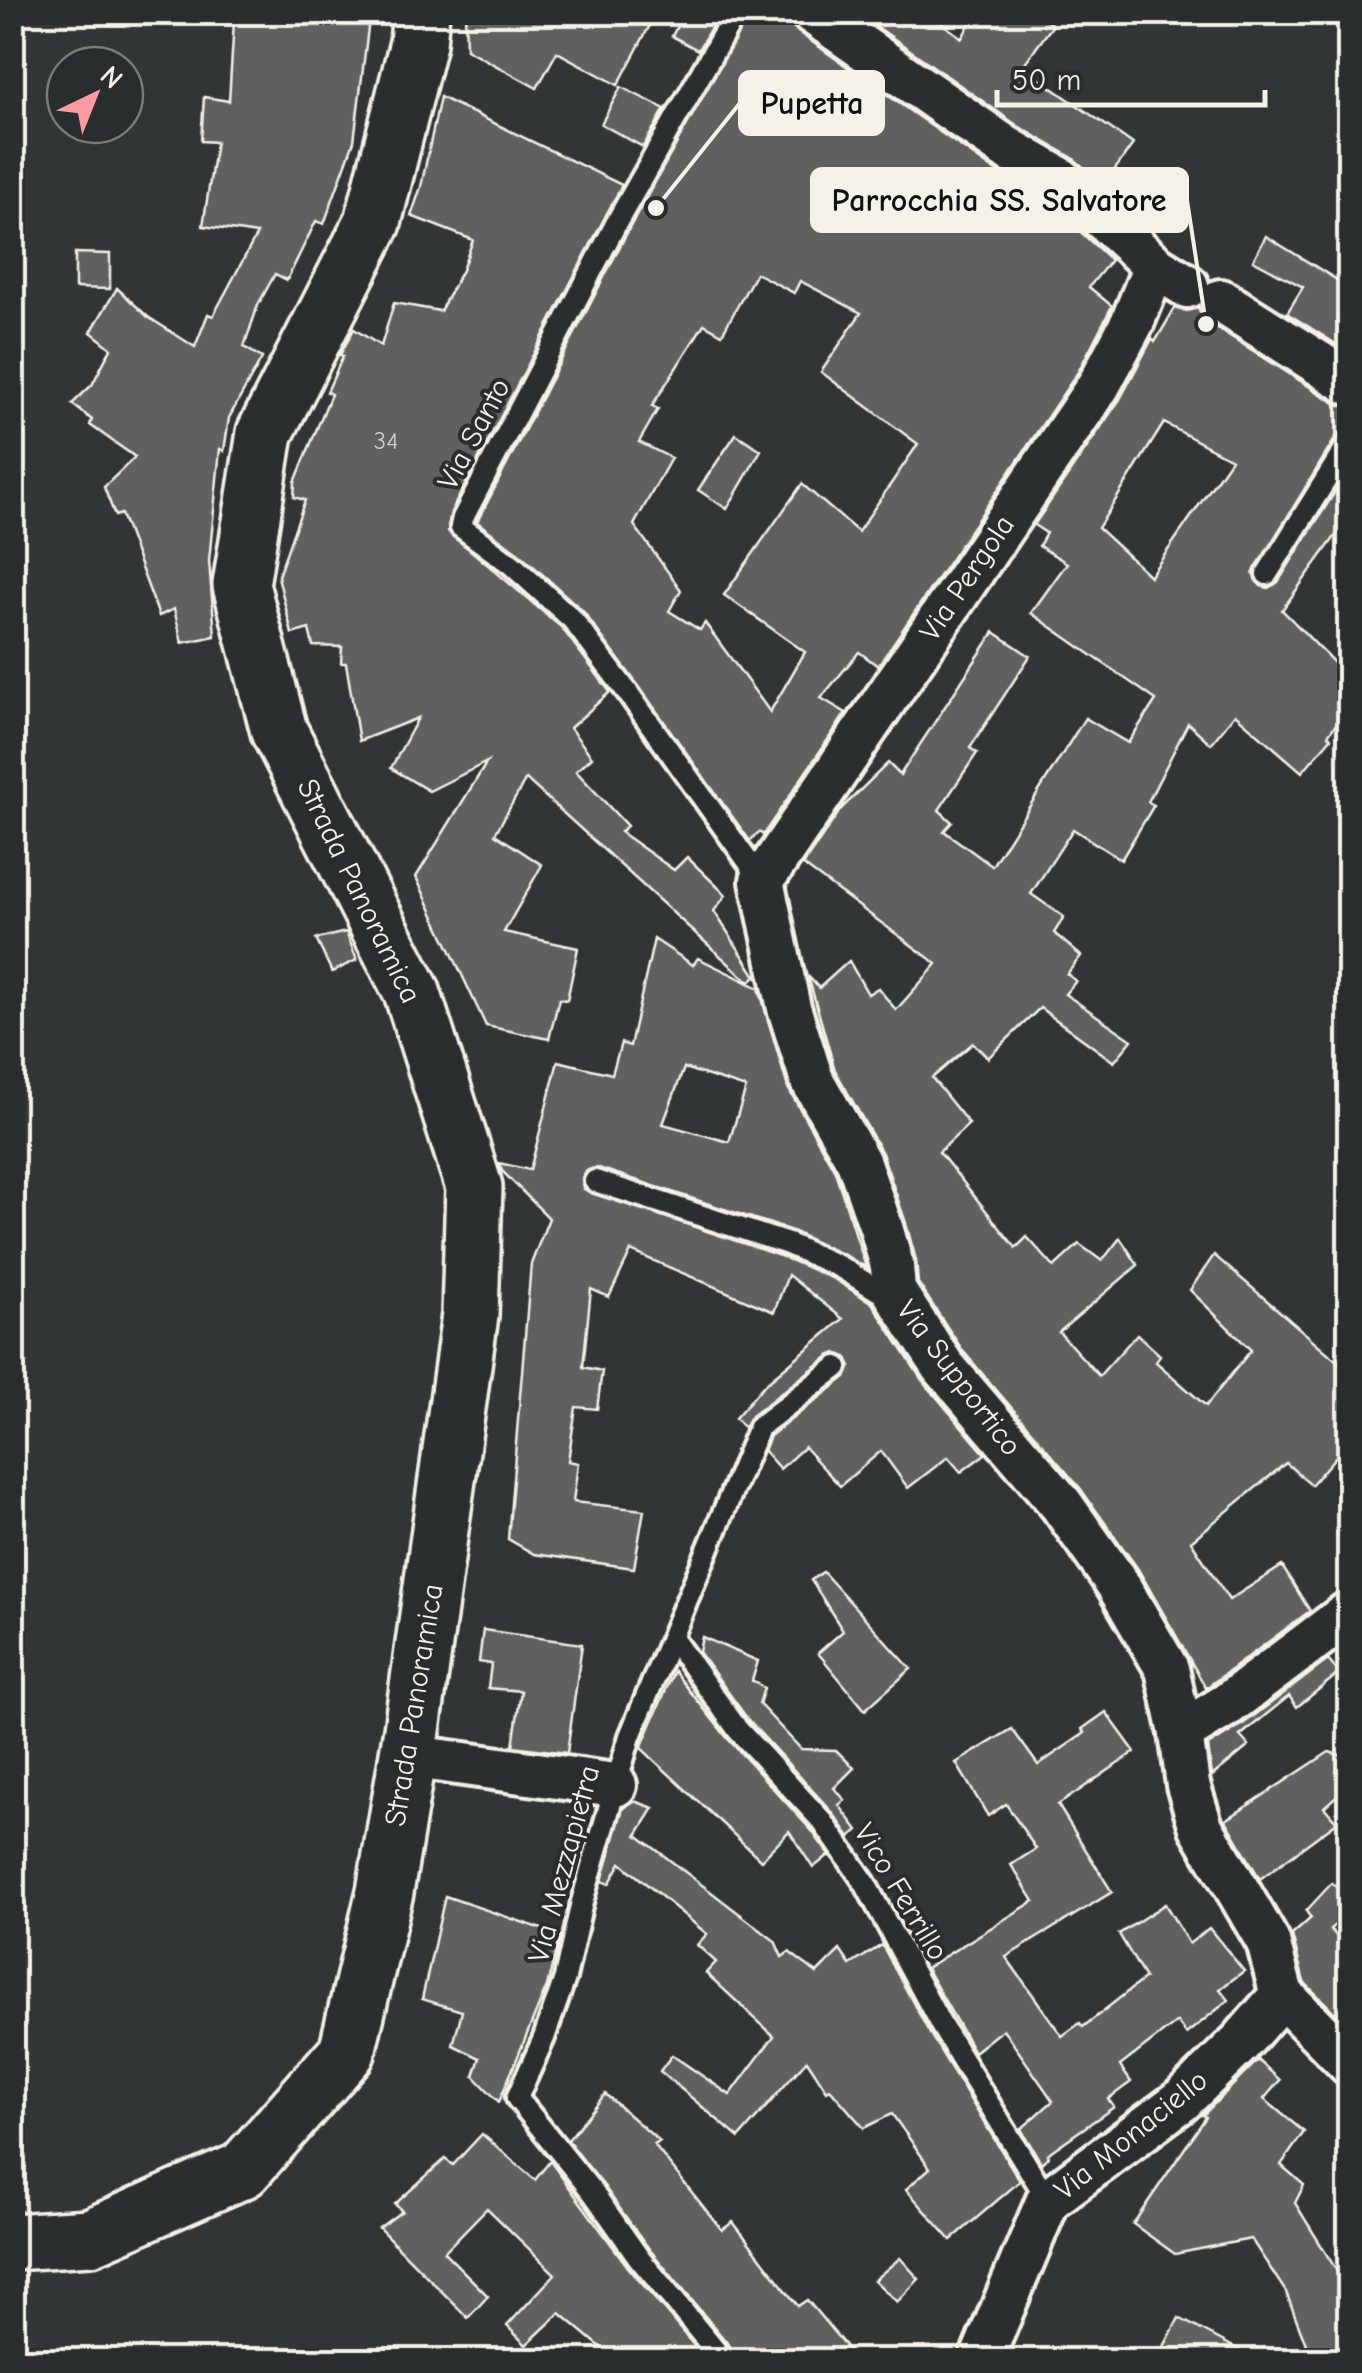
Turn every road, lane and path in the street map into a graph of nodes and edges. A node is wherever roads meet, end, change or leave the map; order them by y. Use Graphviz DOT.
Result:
graph roads {
  1 [pos="420,12"];
  2 [pos="736,12"];
  3 [pos="812,12"];
  4 [pos="1188,285"];
  5 [pos="1350,383"];
  6 [pos="1350,441"];
  7 [pos="1268,574"];
  8 [pos="762,880"];
  9 [pos="595,1180"];
  10 [pos="894,1292"];
  11 [pos="837,1367"];
  12 [pos="1350,1612"];
  13 [pos="672,1638"];
  14 [pos="1180,1732"];
  15 [pos="408,1756"];
  16 [pos="615,1785"];
  17 [pos="1282,1995"];
  18 [pos="1350,2064"];
  19 [pos="1048,2200"];
  20 [pos="12,2242"];
  21 [pos="723,2360"];
  22 [pos="982,2360"];
  1 -- 15 [label="main road, Strada Panoramica"];
  2 -- 8 [label="lane, Via Santo"];
  3 -- 4 [label="street"];
  4 -- 5 [label="street"];
  4 -- 8 [label="street, Via Pergola"];
  6 -- 7 [label="lane"];
  8 -- 10 [label="street, Via Supportico"];
  9 -- 10 [label="lane"];
  10 -- 14 [label="street, Via Supportico"];
  11 -- 13 [label="lane, Via Mezzapietra"];
  12 -- 14 [label="street"];
  13 -- 16 [label="lane, Via Mezzapietra"];
  13 -- 19 [label="lane, Vico Ferrillo"];
  14 -- 17 [label="street"];
  15 -- 16 [label="street"];
  15 -- 20 [label="main road, Strada Panoramica"];
  16 -- 21 [label="lane, Via Mezzapietra"];
  17 -- 18 [label="street"];
  17 -- 19 [label="street, Via Monaciello"];
  19 -- 22 [label="street, Via Monaciello"];
}
